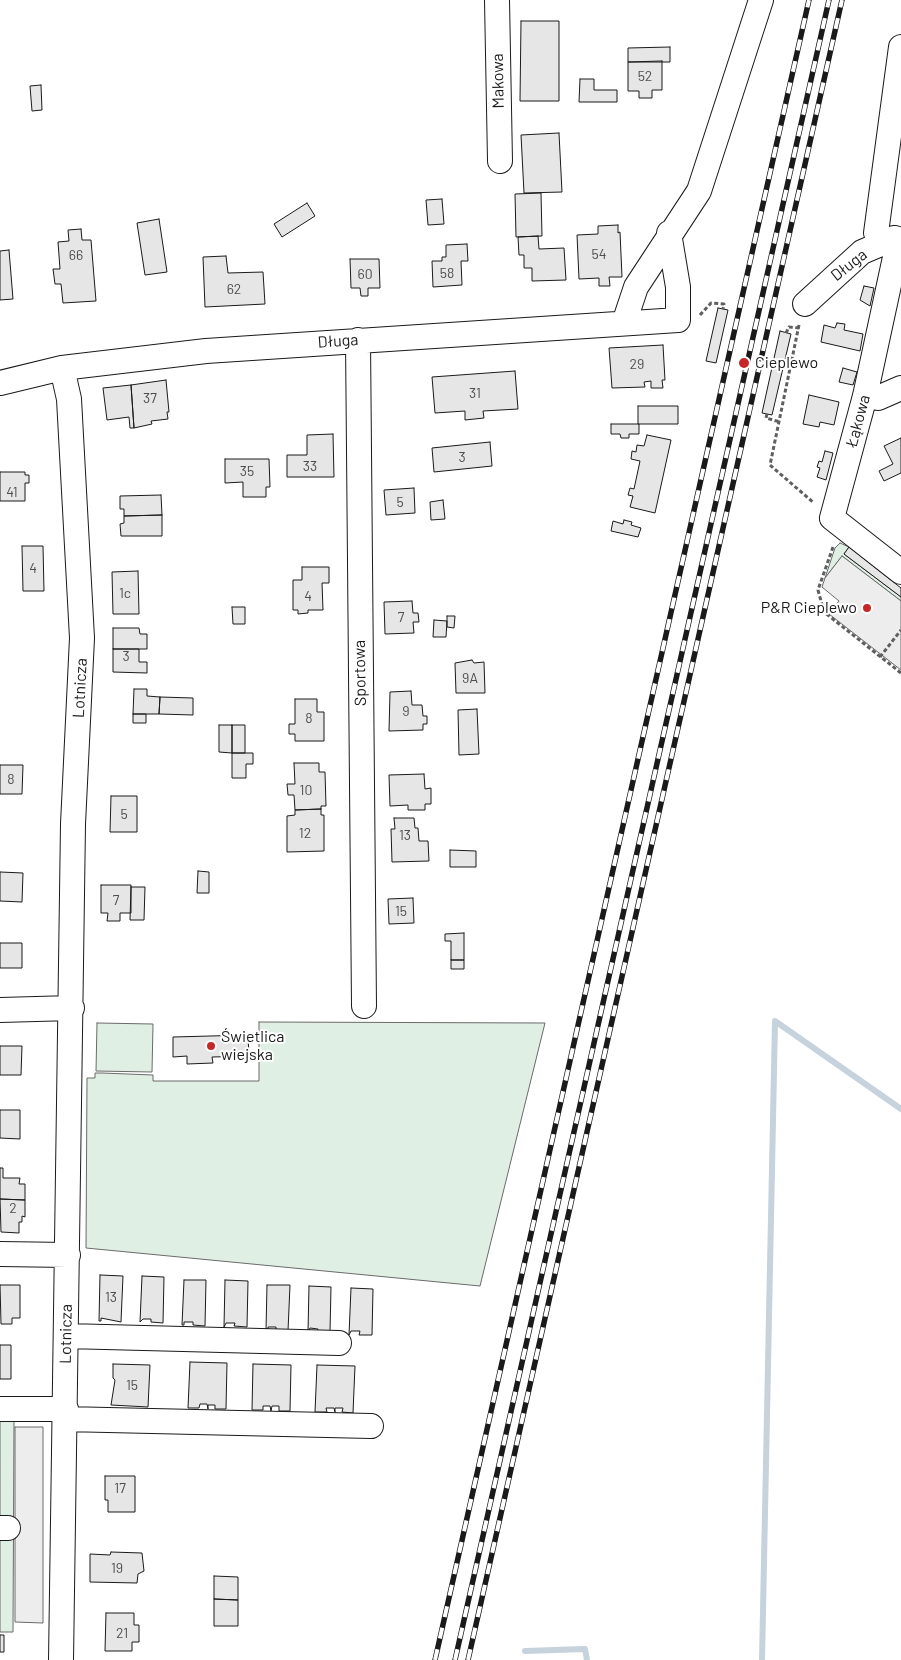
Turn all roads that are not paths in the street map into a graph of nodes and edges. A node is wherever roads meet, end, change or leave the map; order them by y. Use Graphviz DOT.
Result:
graph roads {
  1 [pos="497,0"];
  2 [pos="761,0"];
  3 [pos="901,47"];
  4 [pos="500,161"];
  5 [pos="669,233"];
  6 [pos="892,239"];
  7 [pos="805,304"];
  8 [pos="624,323"];
  9 [pos="358,340"];
  10 [pos="62,368"];
  11 [pos="0,383"];
  12 [pos="901,388"];
  13 [pos="866,396"];
  14 [pos="899,567"];
  15 [pos="364,1006"];
  16 [pos="72,1008"];
  17 [pos="0,1010"];
  18 [pos="0,1254"];
  19 [pos="68,1255"];
  20 [pos="66,1336"];
  21 [pos="339,1343"];
  22 [pos="0,1409"];
  23 [pos="65,1414"];
  24 [pos="371,1426"];
  25 [pos="61,1660"];
  1 -- 4 [label="street, Makowa"];
  2 -- 5 [label="street"];
  3 -- 6 [label="street, Łąkowa"];
  5 -- 8 [label="street"];
  5 -- 8 [label="street, Długa"];
  6 -- 7 [label="street, Długa"];
  6 -- 13 [label="street, Łąkowa"];
  8 -- 9 [label="street, Długa"];
  9 -- 10 [label="street, Długa"];
  9 -- 15 [label="street, Sportowa"];
  10 -- 11 [label="street, Długa"];
  10 -- 16 [label="street, Lotnicza"];
  12 -- 13 [label="street"];
  13 -- 14 [label="street, Łąkowa"];
  16 -- 17 [label="street"];
  16 -- 19 [label="street, Lotnicza"];
  18 -- 19 [label="street"];
  19 -- 20 [label="street, Lotnicza"];
  20 -- 21 [label="street"];
  20 -- 23 [label="street, Lotnicza"];
  22 -- 23 [label="street"];
  23 -- 24 [label="street"];
  23 -- 25 [label="street, Lotnicza"];
}
